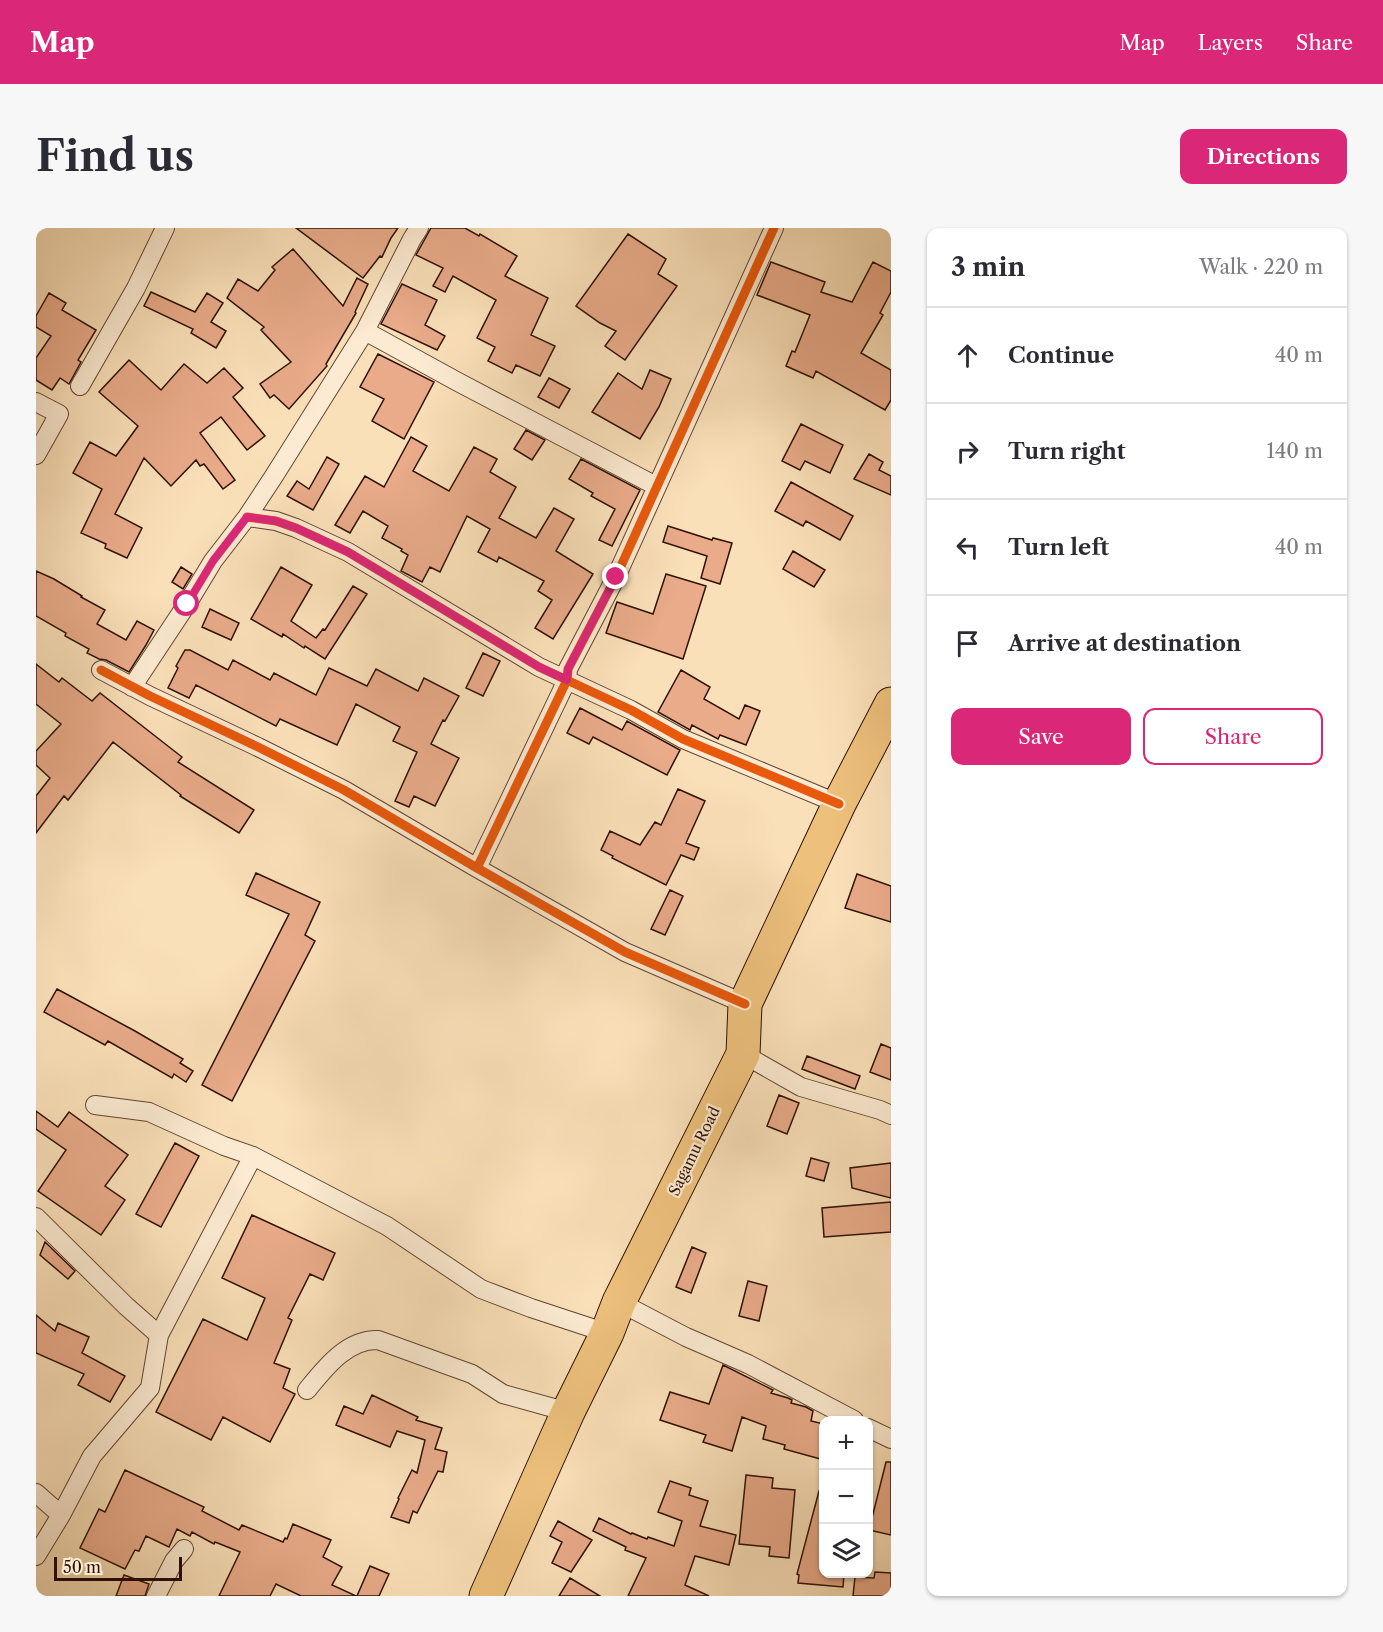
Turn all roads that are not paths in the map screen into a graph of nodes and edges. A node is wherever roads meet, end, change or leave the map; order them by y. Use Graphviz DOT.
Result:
graph roads {
  1 [pos="419,228"];
  2 [pos="774,228"];
  3 [pos="157,231"];
  4 [pos="365,331"];
  5 [pos="80,386"];
  6 [pos="36,402"];
  7 [pos="36,455"];
  8 [pos="656,486"];
  9 [pos="247,517"];
  10 [pos="101,670"];
  11 [pos="567,680"];
  12 [pos="132,687"];
  13 [pos="891,704"];
  14 [pos="839,804"];
  15 [pos="477,868"];
  16 [pos="745,1004"];
  17 [pos="742,1054"];
  18 [pos="95,1105"];
  19 [pos="891,1114"];
  20 [pos="253,1156"];
  21 [pos="36,1217"];
  22 [pos="619,1302"];
  23 [pos="607,1333"];
  24 [pos="159,1335"];
  25 [pos="307,1390"];
  26 [pos="568,1412"];
  27 [pos="846,1416"];
  28 [pos="873,1430"];
  29 [pos="891,1439"];
  30 [pos="36,1493"];
  31 [pos="61,1515"];
  32 [pos="184,1549"];
  33 [pos="36,1556"];
  34 [pos="156,1596"];
  35 [pos="486,1596"];
  1 -- 4 [label="street"];
  2 -- 8 [label="street"];
  3 -- 5 [label="street"];
  4 -- 8 [label="street"];
  4 -- 9 [label="street"];
  6 -- 7 [label="street"];
  8 -- 11 [label="street"];
  9 -- 11 [label="street"];
  9 -- 12 [label="street"];
  10 -- 12 [label="street"];
  11 -- 14 [label="street"];
  11 -- 15 [label="street"];
  12 -- 15 [label="street"];
  13 -- 14 [label="highway, Sagamu Road"];
  14 -- 16 [label="highway, Sagamu Road"];
  15 -- 16 [label="street"];
  16 -- 17 [label="highway, Sagamu Road"];
  17 -- 19 [label="street"];
  17 -- 22 [label="highway, Sagamu Road"];
  18 -- 20 [label="street"];
  20 -- 23 [label="street"];
  20 -- 24 [label="street"];
  21 -- 24 [label="street"];
  22 -- 23 [label="highway, Sagamu Road"];
  22 -- 27 [label="street"];
  23 -- 26 [label="highway, Sagamu Road"];
  24 -- 31 [label="street"];
  25 -- 26 [label="street"];
  26 -- 35 [label="highway, Sagamu Road"];
  28 -- 29 [label="street"];
  30 -- 31 [label="street"];
  31 -- 33 [label="street"];
  32 -- 34 [label="street"];
}
